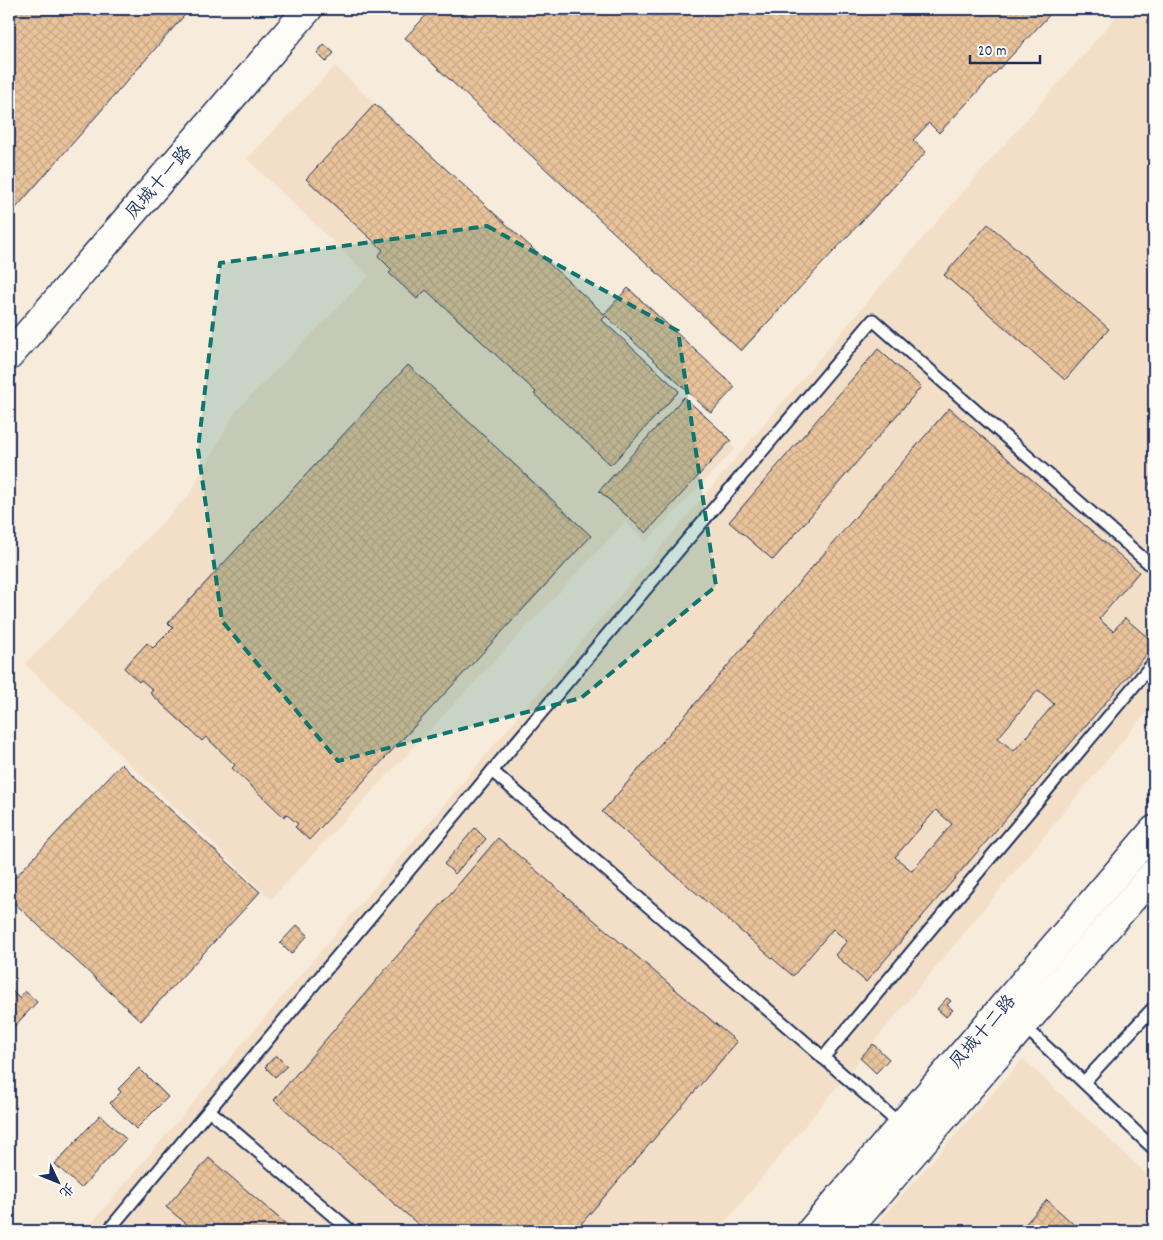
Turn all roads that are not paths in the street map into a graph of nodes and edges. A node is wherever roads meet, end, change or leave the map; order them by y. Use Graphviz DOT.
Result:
graph roads {
  1 [pos="308,9"];
  2 [pos="9,356"];
  3 [pos="1154,568"];
  4 [pos="1154,662"];
  5 [pos="492,771"];
  6 [pos="1154,830"];
  7 [pos="1154,874"];
  8 [pos="1154,1007"];
  9 [pos="1023,1026"];
  10 [pos="823,1058"];
  11 [pos="1084,1082"];
  12 [pos="209,1110"];
  13 [pos="901,1126"];
  14 [pos="1154,1149"];
  15 [pos="108,1231"];
  16 [pos="351,1231"];
  17 [pos="811,1231"];
  18 [pos="846,1231"];
  1 -- 2 [label="main road, 凤城十一路"];
  3 -- 5 [label="lane"];
  4 -- 10 [label="lane"];
  5 -- 10 [label="lane"];
  5 -- 12 [label="lane"];
  6 -- 13 [label="main road, 凤城十二路"];
  7 -- 9 [label="main road, 凤城十二路"];
  8 -- 11 [label="lane"];
  9 -- 11 [label="lane"];
  9 -- 18 [label="main road, 凤城十二路"];
  10 -- 13 [label="lane"];
  11 -- 14 [label="lane"];
  12 -- 15 [label="lane"];
  12 -- 16 [label="lane"];
  13 -- 17 [label="main road, 凤城十二路"];
}
